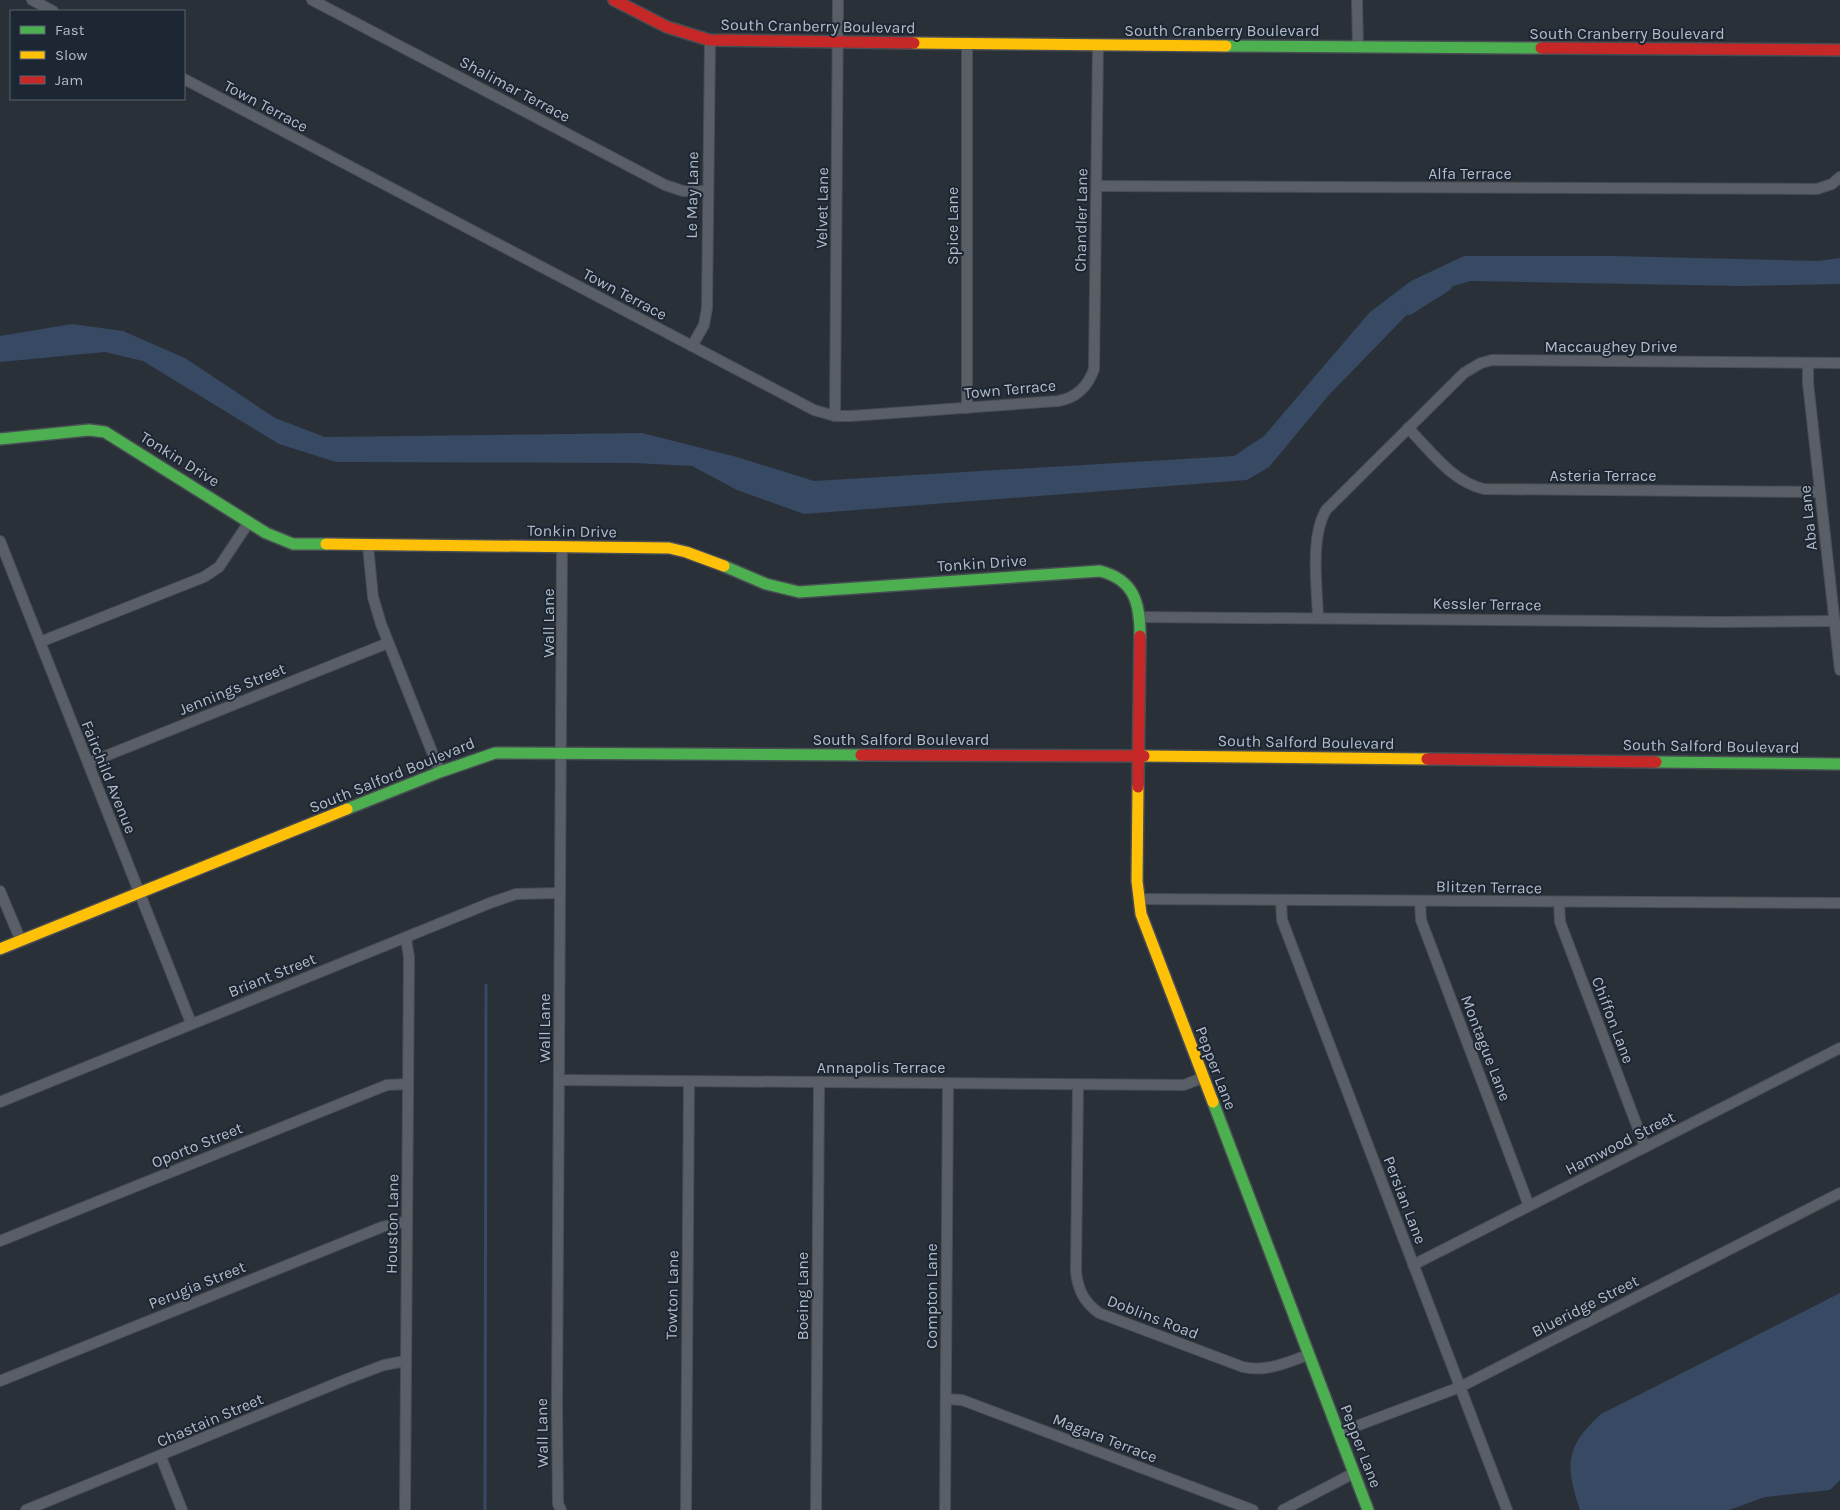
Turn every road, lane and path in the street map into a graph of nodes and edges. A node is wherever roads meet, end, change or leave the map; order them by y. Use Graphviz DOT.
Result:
graph roads {
  1 [pos="32,0"];
  2 [pos="312,0"];
  3 [pos="614,0"];
  4 [pos="838,0"];
  5 [pos="1358,0"];
  6 [pos="49,6"];
  7 [pos="710,41"];
  8 [pos="838,43"];
  9 [pos="967,44"];
  10 [pos="1098,45"];
  11 [pos="1358,47"];
  12 [pos="1840,50"];
  13 [pos="185,81"];
  14 [pos="1840,177"];
  15 [pos="1097,186"];
  16 [pos="707,191"];
  17 [pos="692,346"];
  18 [pos="1808,363"];
  19 [pos="1840,363"];
  20 [pos="1079,392"];
  21 [pos="966,408"];
  22 [pos="835,416"];
  23 [pos="1408,428"];
  24 [pos="0,439"];
  25 [pos="1820,492"];
  26 [pos="249,522"];
  27 [pos="0,542"];
  28 [pos="368,546"];
  29 [pos="562,547"];
  30 [pos="1140,617"];
  31 [pos="1318,617"];
  32 [pos="1835,621"];
  33 [pos="40,642"];
  34 [pos="388,643"];
  35 [pos="1840,670"];
  36 [pos="562,753"];
  37 [pos="1139,756"];
  38 [pos="88,763"];
  39 [pos="1840,764"];
  40 [pos="440,772"];
  41 [pos="0,891"];
  42 [pos="560,892"];
  43 [pos="139,893"];
  44 [pos="1139,899"];
  45 [pos="1281,900"];
  46 [pos="1420,901"];
  47 [pos="1559,902"];
  48 [pos="1840,903"];
  49 [pos="406,939"];
  50 [pos="21,941"];
  51 [pos="0,949"];
  52 [pos="191,1023"];
  53 [pos="1840,1048"];
  54 [pos="1202,1078"];
  55 [pos="559,1080"];
  56 [pos="689,1081"];
  57 [pos="818,1082"];
  58 [pos="948,1083"];
  59 [pos="408,1084"];
  60 [pos="1078,1084"];
  61 [pos="0,1102"];
  62 [pos="1646,1147"];
  63 [pos="1840,1193"];
  64 [pos="1529,1206"];
  65 [pos="407,1221"];
  66 [pos="0,1241"];
  67 [pos="1414,1265"];
  68 [pos="1308,1355"];
  69 [pos="406,1361"];
  70 [pos="0,1381"];
  71 [pos="1460,1387"];
  72 [pos="946,1399"];
  73 [pos="1338,1433"];
  74 [pos="161,1457"];
  75 [pos="1354,1473"];
  76 [pos="41,1507"];
  77 [pos="560,1509"];
  78 [pos="26,1510"];
  79 [pos="182,1510"];
  80 [pos="405,1510"];
  81 [pos="686,1510"];
  82 [pos="816,1510"];
  83 [pos="945,1510"];
  84 [pos="1253,1510"];
  85 [pos="1283,1510"];
  86 [pos="1368,1510"];
  87 [pos="1507,1510"];
  1 -- 6 [label="street"];
  2 -- 16 [label="street, Shalimar Terrace"];
  3 -- 7 [label="street, South Cranberry Boulevard"];
  4 -- 8 [label="street, Velvet Lane"];
  5 -- 11 [label="street"];
  7 -- 8 [label="street, South Cranberry Boulevard"];
  7 -- 16 [label="street, Le May Lane"];
  8 -- 9 [label="street, South Cranberry Boulevard"];
  8 -- 22 [label="street, Velvet Lane"];
  9 -- 10 [label="street, South Cranberry Boulevard"];
  9 -- 21 [label="street, Spice Lane"];
  10 -- 11 [label="street, South Cranberry Boulevard"];
  10 -- 15 [label="street, Chandler Lane"];
  11 -- 12 [label="street, South Cranberry Boulevard"];
  13 -- 17 [label="street, Town Terrace"];
  14 -- 15 [label="street, Alfa Terrace"];
  15 -- 20 [label="street, Chandler Lane"];
  16 -- 17 [label="street, Le May Lane"];
  17 -- 22 [label="street, Town Terrace"];
  18 -- 19 [label="street, Maccaughey Drive"];
  18 -- 23 [label="street, Maccaughey Drive"];
  18 -- 25 [label="street, Aba Lane"];
  20 -- 21 [label="street, Town Terrace"];
  21 -- 22 [label="street, Town Terrace"];
  23 -- 25 [label="street, Asteria Terrace"];
  23 -- 31 [label="street, Maccaughey Drive"];
  24 -- 26 [label="street, Tonkin Drive"];
  25 -- 32 [label="street, Aba Lane"];
  26 -- 28 [label="street, Tonkin Drive"];
  26 -- 33 [label="street"];
  27 -- 33 [label="street, Fairchild Avenue"];
  28 -- 29 [label="street, Tonkin Drive"];
  28 -- 34 [label="street"];
  29 -- 30 [label="street, Tonkin Drive"];
  29 -- 36 [label="street, Wall Lane"];
  30 -- 31 [label="street, Kessler Terrace"];
  30 -- 37 [label="street, Pepper Lane"];
  31 -- 32 [label="street, Kessler Terrace"];
  32 -- 35 [label="street, Aba Lane"];
  33 -- 38 [label="street, Fairchild Avenue"];
  34 -- 38 [label="street, Jennings Street"];
  34 -- 40 [label="street"];
  36 -- 37 [label="street, South Salford Boulevard"];
  36 -- 40 [label="street, South Salford Boulevard"];
  36 -- 42 [label="street, Wall Lane"];
  37 -- 39 [label="street, South Salford Boulevard"];
  37 -- 44 [label="street, Pepper Lane"];
  38 -- 43 [label="street, Fairchild Avenue"];
  40 -- 43 [label="street, South Salford Boulevard"];
  41 -- 50 [label="street"];
  42 -- 49 [label="street, Briant Street"];
  42 -- 55 [label="street, Wall Lane"];
  43 -- 50 [label="street, South Salford Boulevard"];
  43 -- 52 [label="street, Fairchild Avenue"];
  44 -- 45 [label="street, Blitzen Terrace"];
  44 -- 54 [label="street, Pepper Lane"];
  45 -- 46 [label="street, Blitzen Terrace"];
  45 -- 67 [label="street, Persian Lane"];
  46 -- 47 [label="street, Blitzen Terrace"];
  46 -- 64 [label="street, Montague Lane"];
  47 -- 48 [label="street, Blitzen Terrace"];
  47 -- 62 [label="street, Chiffon Lane"];
  49 -- 52 [label="street, Briant Street"];
  49 -- 59 [label="street, Houston Lane"];
  50 -- 51 [label="street, South Salford Boulevard"];
  52 -- 61 [label="street, Briant Street"];
  53 -- 62 [label="street, Hamwood Street"];
  54 -- 60 [label="street, Annapolis Terrace"];
  54 -- 68 [label="street, Pepper Lane"];
  55 -- 56 [label="street, Annapolis Terrace"];
  55 -- 77 [label="street, Wall Lane"];
  56 -- 57 [label="street, Annapolis Terrace"];
  56 -- 81 [label="street, Towton Lane"];
  57 -- 58 [label="street, Annapolis Terrace"];
  57 -- 82 [label="street, Boeing Lane"];
  58 -- 60 [label="street, Annapolis Terrace"];
  58 -- 72 [label="street, Compton Lane"];
  59 -- 65 [label="street, Houston Lane"];
  59 -- 66 [label="street, Oporto Street"];
  60 -- 68 [label="street, Doblins Road"];
  62 -- 64 [label="street, Hamwood Street"];
  63 -- 71 [label="street, Blueridge Street"];
  64 -- 67 [label="street, Hamwood Street"];
  65 -- 69 [label="street, Houston Lane"];
  65 -- 70 [label="street, Perugia Street"];
  67 -- 71 [label="street, Persian Lane"];
  68 -- 73 [label="street, Pepper Lane"];
  69 -- 74 [label="street, Chastain Street"];
  69 -- 80 [label="street, Houston Lane"];
  71 -- 73 [label="street, Blueridge Street"];
  71 -- 87 [label="street, Persian Lane"];
  72 -- 83 [label="street, Compton Lane"];
  72 -- 84 [label="street, Magara Terrace"];
  73 -- 75 [label="street, Pepper Lane"];
  74 -- 76 [label="street, Chastain Street"];
  74 -- 79 [label="street"];
  75 -- 85 [label="street"];
  75 -- 86 [label="street, Pepper Lane"];
  76 -- 78 [label="street, Chastain Street"];
}
